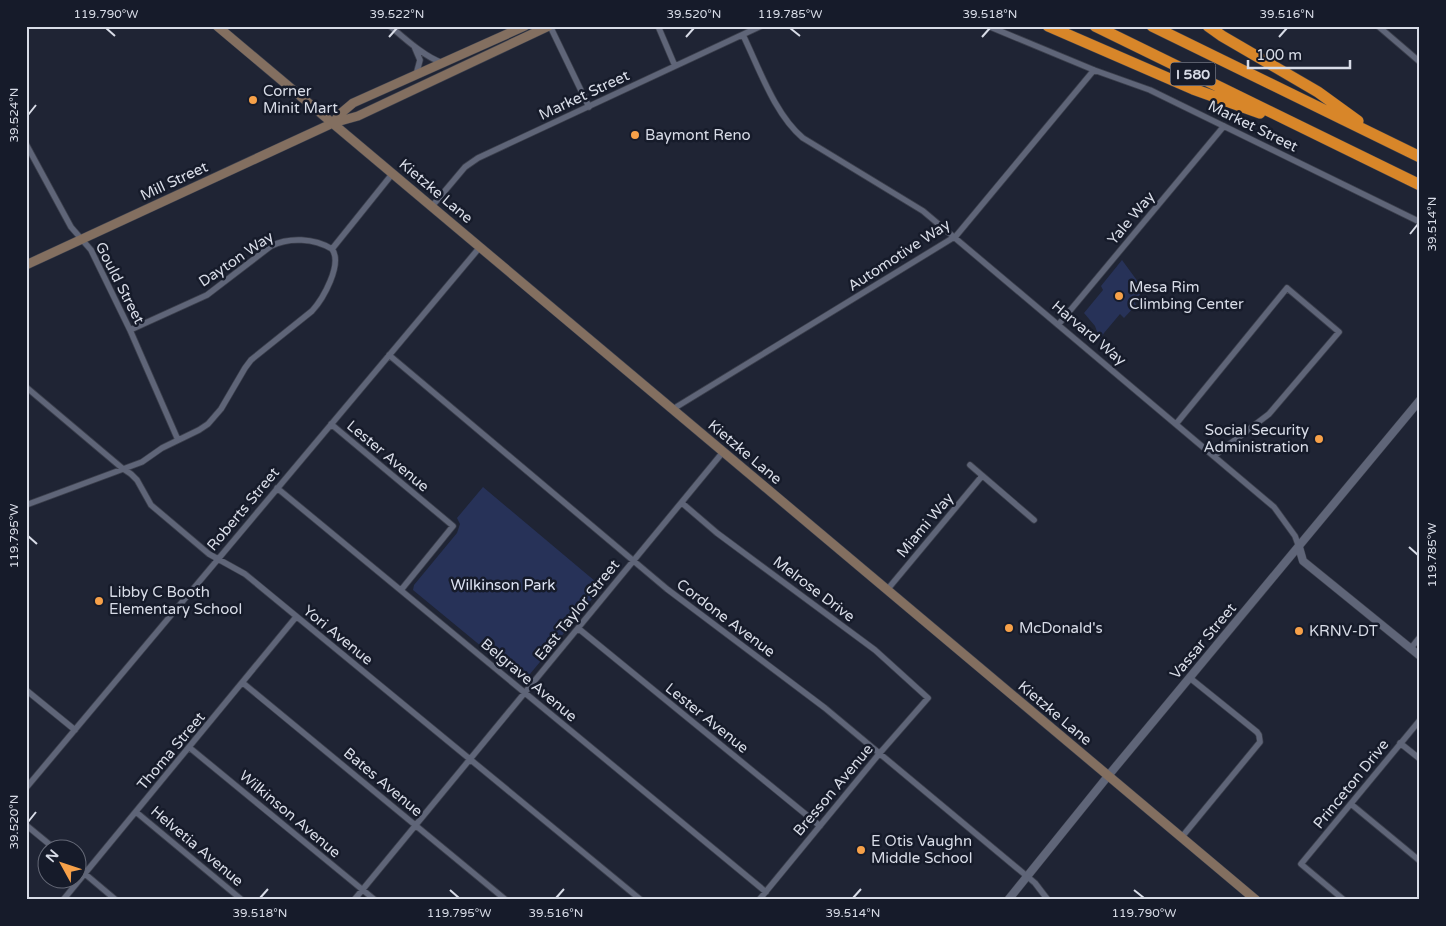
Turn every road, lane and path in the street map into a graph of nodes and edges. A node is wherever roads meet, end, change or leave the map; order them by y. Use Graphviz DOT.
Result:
graph roads {
  1 [pos="217,26"];
  2 [pos="390,26"];
  3 [pos="550,26"];
  4 [pos="658,26"];
  5 [pos="761,26"];
  6 [pos="988,26"];
  7 [pos="1048,26"];
  8 [pos="1095,26"];
  9 [pos="1152,26"];
  10 [pos="1208,26"];
  11 [pos="1378,26"];
  12 [pos="522,27"];
  13 [pos="743,35"];
  14 [pos="412,45"];
  15 [pos="1420,62"];
  16 [pos="443,63"];
  17 [pos="675,66"];
  18 [pos="1094,70"];
  19 [pos="416,75"];
  20 [pos="588,107"];
  21 [pos="1290,122"];
  22 [pos="333,123"];
  23 [pos="1224,126"];
  24 [pos="1375,134"];
  25 [pos="26,144"];
  26 [pos="1420,158"];
  27 [pos="393,174"];
  28 [pos="1420,184"];
  29 [pos="433,205"];
  30 [pos="1420,222"];
  31 [pos="954,237"];
  32 [pos="82,239"];
  33 [pos="480,247"];
  34 [pos="332,249"];
  35 [pos="26,265"];
  36 [pos="1058,325"];
  37 [pos="130,330"];
  38 [pos="389,355"];
  39 [pos="26,386"];
  40 [pos="1420,400"];
  41 [pos="673,409"];
  42 [pos="331,424"];
  43 [pos="1176,424"];
  44 [pos="178,440"];
  45 [pos="724,452"];
  46 [pos="1214,456"];
  47 [pos="970,465"];
  48 [pos="122,468"];
  49 [pos="982,476"];
  50 [pos="277,488"];
  51 [pos="682,503"];
  52 [pos="26,505"];
  53 [pos="1034,520"];
  54 [pos="1298,547"];
  55 [pos="217,559"];
  56 [pos="634,561"];
  57 [pos="401,590"];
  58 [pos="887,590"];
  59 [pos="296,617"];
  60 [pos="579,628"];
  61 [pos="1420,638"];
  62 [pos="1411,648"];
  63 [pos="1420,656"];
  64 [pos="1190,678"];
  65 [pos="243,683"];
  66 [pos="26,690"];
  67 [pos="525,693"];
  68 [pos="928,698"];
  69 [pos="1420,720"];
  70 [pos="75,730"];
  71 [pos="1400,743"];
  72 [pos="190,748"];
  73 [pos="879,754"];
  74 [pos="470,758"];
  75 [pos="1420,760"];
  76 [pos="1108,776"];
  77 [pos="26,788"];
  78 [pos="1351,804"];
  79 [pos="136,812"];
  80 [pos="26,825"];
  81 [pos="415,825"];
  82 [pos="820,826"];
  83 [pos="42,838"];
  84 [pos="1181,838"];
  85 [pos="1420,861"];
  86 [pos="88,870"];
  87 [pos="88,877"];
  88 [pos="1026,877"];
  89 [pos="73,888"];
  90 [pos="362,890"];
  91 [pos="766,892"];
  92 [pos="63,900"];
  93 [pos="116,900"];
  94 [pos="242,900"];
  95 [pos="354,900"];
  96 [pos="375,900"];
  97 [pos="506,900"];
  98 [pos="641,900"];
  99 [pos="759,900"];
  100 [pos="1008,900"];
  101 [pos="1048,900"];
  102 [pos="1256,900"];
  103 [pos="1344,900"];
  1 -- 22 [label="main road, Kietzke Lane"];
  2 -- 14 [label="street"];
  3 -- 20 [label="street"];
  3 -- 22 [label="main road, Mill Street"];
  4 -- 17 [label="street"];
  5 -- 13 [label="street, Market Street"];
  6 -- 18 [label="street, Market Street"];
  7 -- 21 [label="highway"];
  8 -- 21 [label="highway, I 580"];
  9 -- 24 [label="highway, I 580"];
  10 -- 24 [label="highway"];
  11 -- 15 [label="street"];
  12 -- 16 [label="main road, Mill Street"];
  13 -- 17 [label="street, Market Street"];
  13 -- 31 [label="street, Harvard Way"];
  14 -- 16 [label="street"];
  14 -- 19 [label="street"];
  16 -- 19 [label="main road, Mill Street"];
  17 -- 20 [label="street, Market Street"];
  18 -- 23 [label="street, Market Street"];
  18 -- 31 [label="street, Automotive Way"];
  19 -- 22 [label="main road, Mill Street"];
  20 -- 29 [label="street, Market Street"];
  21 -- 28 [label="highway, I 580"];
  22 -- 27 [label="main road, Kietzke Lane"];
  22 -- 32 [label="main road, Mill Street"];
  23 -- 30 [label="street, Market Street"];
  23 -- 36 [label="street, Yale Way"];
  24 -- 26 [label="highway, I 580"];
  25 -- 32 [label="street, Gould Street"];
  27 -- 29 [label="main road, Kietzke Lane"];
  27 -- 34 [label="street"];
  29 -- 33 [label="main road, Kietzke Lane"];
  31 -- 36 [label="street, Harvard Way"];
  31 -- 41 [label="street, Automotive Way"];
  32 -- 35 [label="main road, Mill Street"];
  32 -- 37 [label="street, Gould Street"];
  33 -- 38 [label="street, Roberts Street"];
  33 -- 41 [label="main road, Kietzke Lane"];
  34 -- 37 [label="street, Dayton Way"];
  34 -- 44 [label="street"];
  36 -- 43 [label="street, Harvard Way"];
  37 -- 44 [label="street, Gould Street"];
  38 -- 42 [label="street, Roberts Street"];
  38 -- 56 [label="street, Cordone Avenue"];
  39 -- 48 [label="street, Yori Avenue"];
  40 -- 54 [label="street, Vassar Street"];
  41 -- 45 [label="main road, Kietzke Lane"];
  42 -- 50 [label="street, Roberts Street"];
  42 -- 57 [label="street, Lester Avenue"];
  43 -- 46 [label="street, Harvard Way"];
  43 -- 46 [label="street"];
  44 -- 48 [label="street"];
  45 -- 51 [label="street, East Taylor Street"];
  45 -- 58 [label="main road, Kietzke Lane"];
  46 -- 54 [label="street, Harvard Way"];
  47 -- 49 [label="street"];
  48 -- 52 [label="street"];
  48 -- 55 [label="street, Yori Avenue"];
  49 -- 53 [label="street"];
  49 -- 58 [label="street, Miami Way"];
  50 -- 55 [label="street, Roberts Street"];
  50 -- 57 [label="street, Belgrave Avenue"];
  51 -- 56 [label="street, East Taylor Street"];
  51 -- 68 [label="street, Melrose Drive"];
  54 -- 62 [label="street, Harvard Way"];
  54 -- 64 [label="street, Vassar Street"];
  55 -- 59 [label="street, Yori Avenue"];
  55 -- 70 [label="street, Roberts Street"];
  56 -- 60 [label="street, East Taylor Street"];
  56 -- 73 [label="street, Cordone Avenue"];
  57 -- 67 [label="street, Belgrave Avenue"];
  58 -- 76 [label="main road, Kietzke Lane"];
  59 -- 65 [label="street, Thoma Street"];
  59 -- 74 [label="street, Yori Avenue"];
  60 -- 67 [label="street, East Taylor Street"];
  60 -- 82 [label="street, Lester Avenue"];
  61 -- 62 [label="street"];
  62 -- 63 [label="street, Harvard Way"];
  64 -- 76 [label="street, Vassar Street"];
  64 -- 84 [label="street"];
  65 -- 72 [label="street, Thoma Street"];
  65 -- 81 [label="street, Bates Avenue"];
  66 -- 70 [label="street"];
  67 -- 74 [label="street, East Taylor Street"];
  67 -- 91 [label="street, Belgrave Avenue"];
  68 -- 73 [label="street, Bresson Avenue"];
  69 -- 71 [label="street, Princeton Drive"];
  70 -- 77 [label="street, Roberts Street"];
  71 -- 75 [label="street"];
  71 -- 78 [label="street, Princeton Drive"];
  72 -- 79 [label="street, Thoma Street"];
  72 -- 90 [label="street, Wilkinson Avenue"];
  73 -- 82 [label="street, Bresson Avenue"];
  73 -- 88 [label="street, Cordone Avenue"];
  74 -- 81 [label="street, East Taylor Street"];
  74 -- 98 [label="street, Yori Avenue"];
  76 -- 84 [label="main road, Kietzke Lane"];
  76 -- 88 [label="street, Vassar Street"];
  78 -- 85 [label="street"];
  78 -- 103 [label="street, Princeton Drive"];
  79 -- 86 [label="street, Thoma Street"];
  79 -- 94 [label="street, Helvetia Avenue"];
  80 -- 83 [label="street"];
  81 -- 90 [label="street, East Taylor Street"];
  81 -- 97 [label="street, Bates Avenue"];
  82 -- 91 [label="street, Bresson Avenue"];
  84 -- 102 [label="main road, Kietzke Lane"];
  87 -- 93 [label="street"];
  88 -- 100 [label="street, Vassar Street"];
  88 -- 101 [label="street, Cordone Avenue"];
  89 -- 92 [label="street, Thoma Street"];
  90 -- 95 [label="street, East Taylor Street"];
  90 -- 96 [label="street, Wilkinson Avenue"];
  91 -- 99 [label="street, Bresson Avenue"];
}
